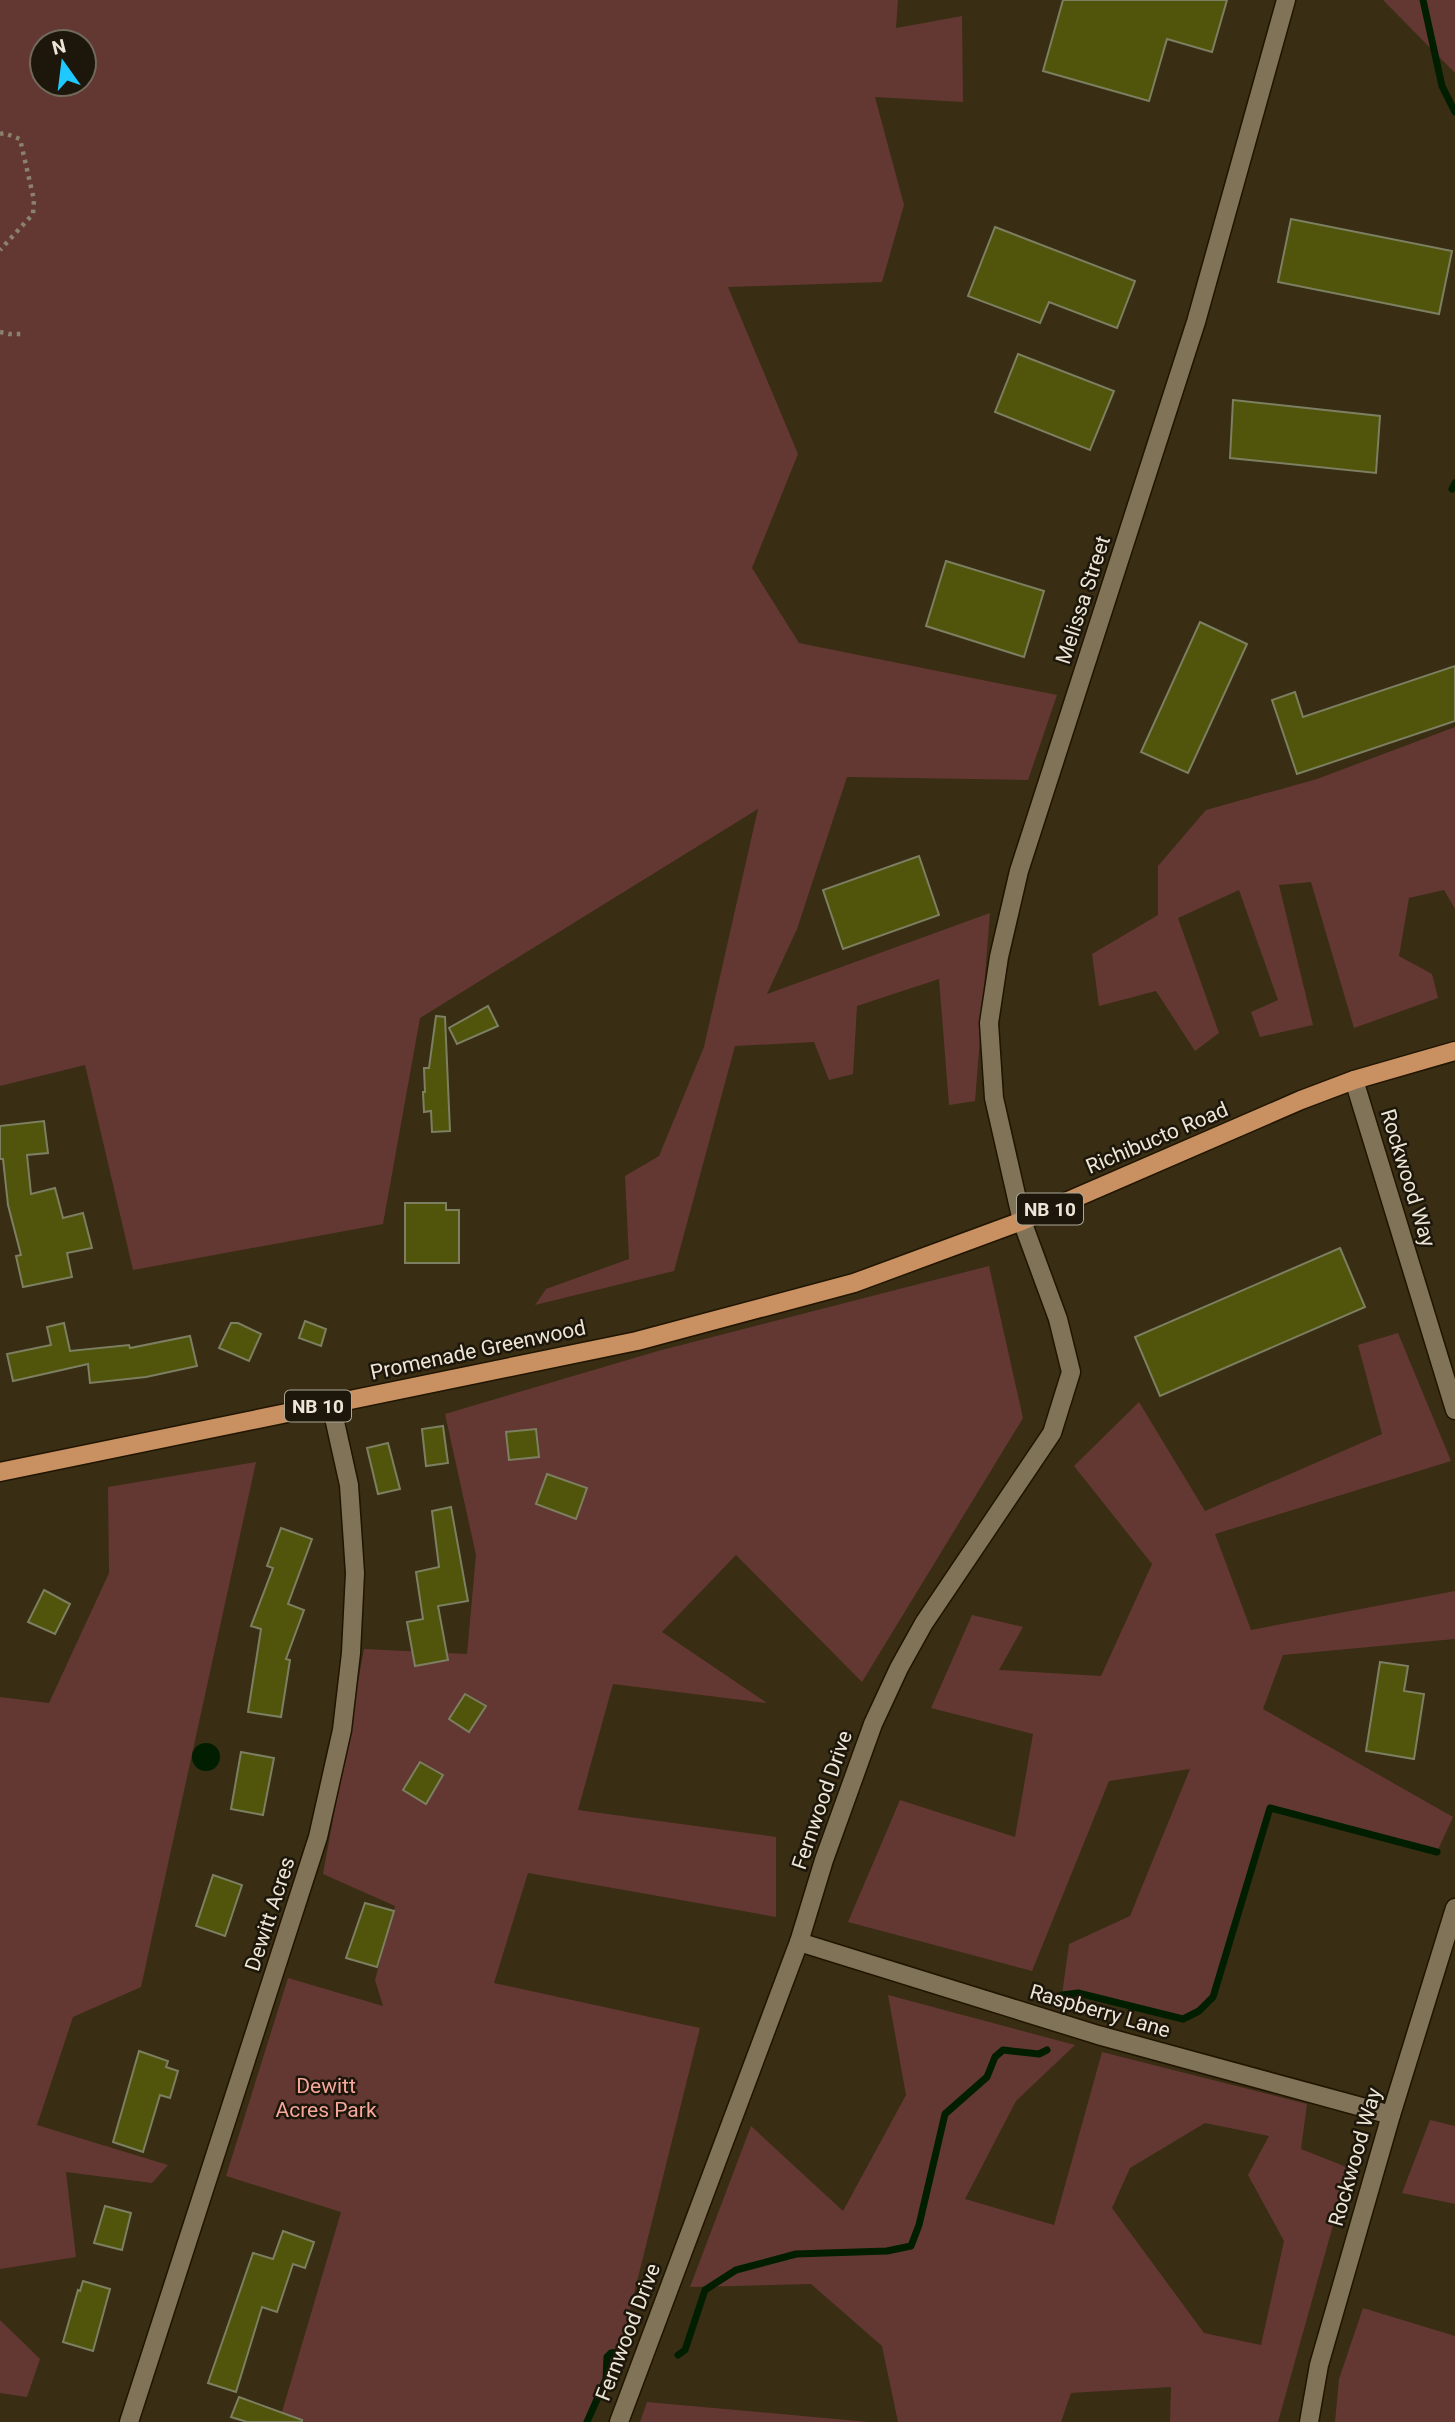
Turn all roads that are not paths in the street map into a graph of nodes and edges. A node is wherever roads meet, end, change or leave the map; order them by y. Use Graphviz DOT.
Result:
graph roads {
  1 [pos="1286,0"];
  2 [pos="1455,1051"];
  3 [pos="1354,1080"];
  4 [pos="1022,1221"];
  5 [pos="637,1341"];
  6 [pos="331,1404"];
  7 [pos="1455,1410"];
  8 [pos="0,1472"];
  9 [pos="1455,1908"];
  10 [pos="799,1942"];
  11 [pos="1391,2115"];
  12 [pos="129,2422"];
  13 [pos="619,2422"];
  14 [pos="1309,2422"];
  1 -- 4 [label="street, Melissa Street"];
  2 -- 3 [label="main road, Richibucto Road / NB 10"];
  3 -- 4 [label="main road, Richibucto Road / NB 10"];
  3 -- 7 [label="street, Rockwood Way"];
  4 -- 5 [label="main road, Richibucto Road / NB 10"];
  4 -- 10 [label="street, Fernwood Drive"];
  5 -- 6 [label="main road, Promenade Greenwood / NB 10"];
  6 -- 8 [label="main road, Promenade Greenwood / NB 10"];
  6 -- 12 [label="street, Dewitt Acres"];
  9 -- 11 [label="street, Rockwood Way"];
  10 -- 11 [label="street, Raspberry Lane"];
  10 -- 13 [label="street, Fernwood Drive"];
  11 -- 14 [label="street, Rockwood Way"];
}
